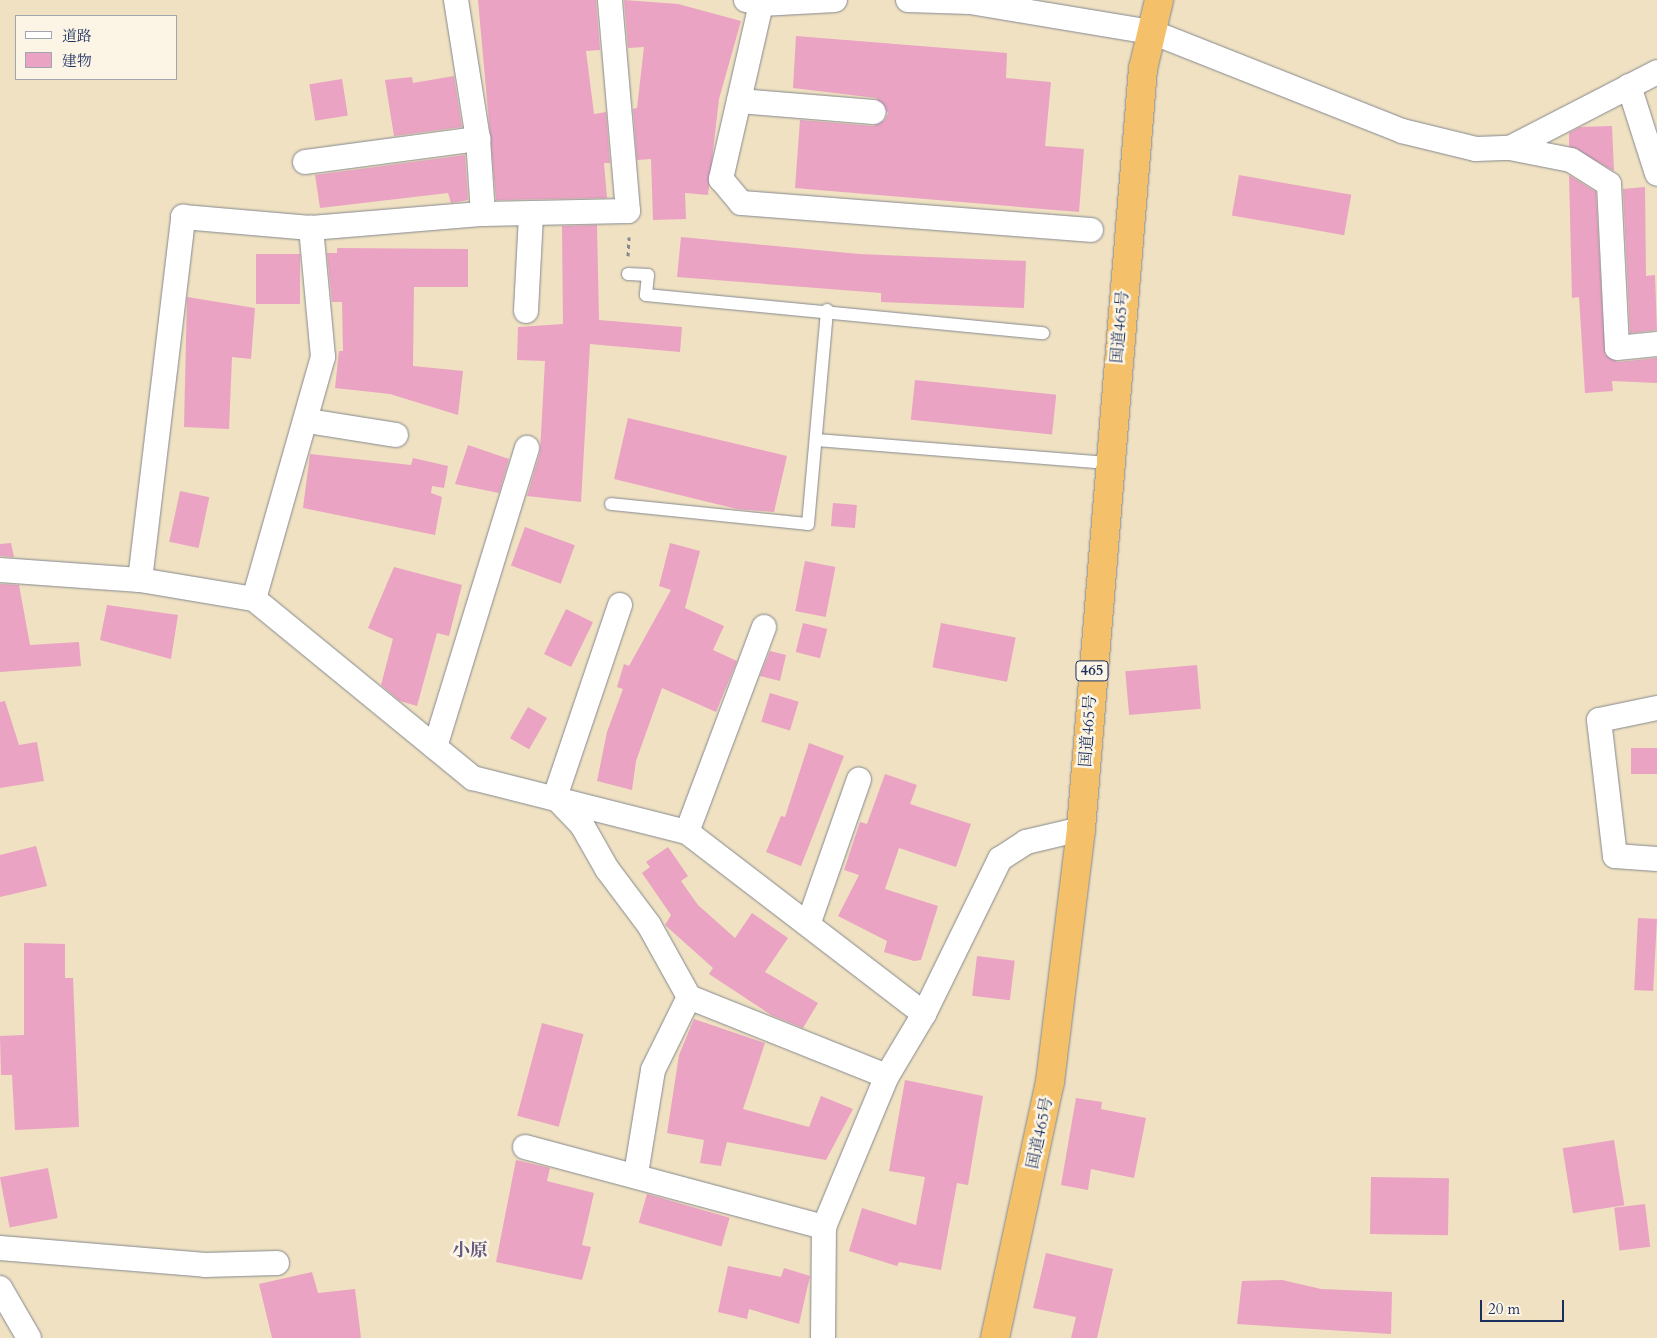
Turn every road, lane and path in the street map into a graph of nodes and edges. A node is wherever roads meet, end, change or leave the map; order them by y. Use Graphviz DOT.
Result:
graph roads {
  1 [pos="456,0"];
  2 [pos="610,0"];
  3 [pos="835,0"];
  4 [pos="908,0"];
  5 [pos="1159,0"];
  6 [pos="753,2"];
  7 [pos="1152,32"];
  8 [pos="1657,72"];
  9 [pos="1630,86"];
  10 [pos="739,101"];
  11 [pos="874,112"];
  12 [pos="478,139"];
  13 [pos="1510,148"];
  14 [pos="305,162"];
  15 [pos="1657,174"];
  16 [pos="483,214"];
  17 [pos="531,214"];
  18 [pos="311,228"];
  19 [pos="1091,230"];
  20 [pos="628,274"];
  21 [pos="827,310"];
  22 [pos="526,311"];
  23 [pos="1043,333"];
  24 [pos="1657,344"];
  25 [pos="308,421"];
  26 [pos="396,435"];
  27 [pos="816,440"];
  28 [pos="527,448"];
  29 [pos="1108,463"];
  30 [pos="611,504"];
  31 [pos="0,570"];
  32 [pos="140,580"];
  33 [pos="254,599"];
  34 [pos="620,605"];
  35 [pos="764,627"];
  36 [pos="1657,708"];
  37 [pos="435,747"];
  38 [pos="859,779"];
  39 [pos="555,797"];
  40 [pos="1081,829"];
  41 [pos="688,832"];
  42 [pos="1657,859"];
  43 [pos="809,922"];
  44 [pos="689,998"];
  45 [pos="924,1014"];
  46 [pos="886,1076"];
  47 [pos="525,1147"];
  48 [pos="636,1174"];
  49 [pos="824,1227"];
  50 [pos="0,1248"];
  51 [pos="277,1263"];
  52 [pos="0,1288"];
  53 [pos="29,1338"];
  54 [pos="824,1338"];
  55 [pos="995,1338"];
  1 -- 12 [label="street"];
  2 -- 17 [label="street"];
  3 -- 6 [label="street"];
  4 -- 7 [label="street"];
  5 -- 7 [label="highway, 国道465号 / 465"];
  6 -- 10 [label="street"];
  7 -- 13 [label="street"];
  7 -- 29 [label="highway, 国道465号 / 465"];
  8 -- 9 [label="street"];
  9 -- 13 [label="street"];
  9 -- 15 [label="street"];
  10 -- 11 [label="street"];
  10 -- 19 [label="street"];
  12 -- 14 [label="street"];
  12 -- 16 [label="street"];
  13 -- 24 [label="street"];
  16 -- 17 [label="street"];
  16 -- 18 [label="street"];
  17 -- 22 [label="street"];
  18 -- 25 [label="street"];
  18 -- 32 [label="street"];
  20 -- 21 [label="lane"];
  21 -- 23 [label="lane"];
  21 -- 27 [label="lane"];
  25 -- 26 [label="street"];
  25 -- 33 [label="street"];
  27 -- 29 [label="lane"];
  27 -- 30 [label="lane"];
  28 -- 37 [label="street"];
  29 -- 40 [label="highway, 国道465号 / 465"];
  31 -- 32 [label="street"];
  32 -- 33 [label="street"];
  33 -- 37 [label="street"];
  34 -- 39 [label="street"];
  35 -- 41 [label="street"];
  36 -- 42 [label="street"];
  37 -- 39 [label="street"];
  38 -- 43 [label="street"];
  39 -- 41 [label="street"];
  39 -- 44 [label="street"];
  40 -- 45 [label="street"];
  40 -- 55 [label="highway, 国道465号 / 465"];
  41 -- 43 [label="street"];
  43 -- 45 [label="street"];
  44 -- 46 [label="street"];
  44 -- 48 [label="street"];
  45 -- 46 [label="street"];
  46 -- 49 [label="street"];
  47 -- 48 [label="street"];
  48 -- 49 [label="street"];
  49 -- 54 [label="street"];
  50 -- 51 [label="street"];
  52 -- 53 [label="street"];
}
